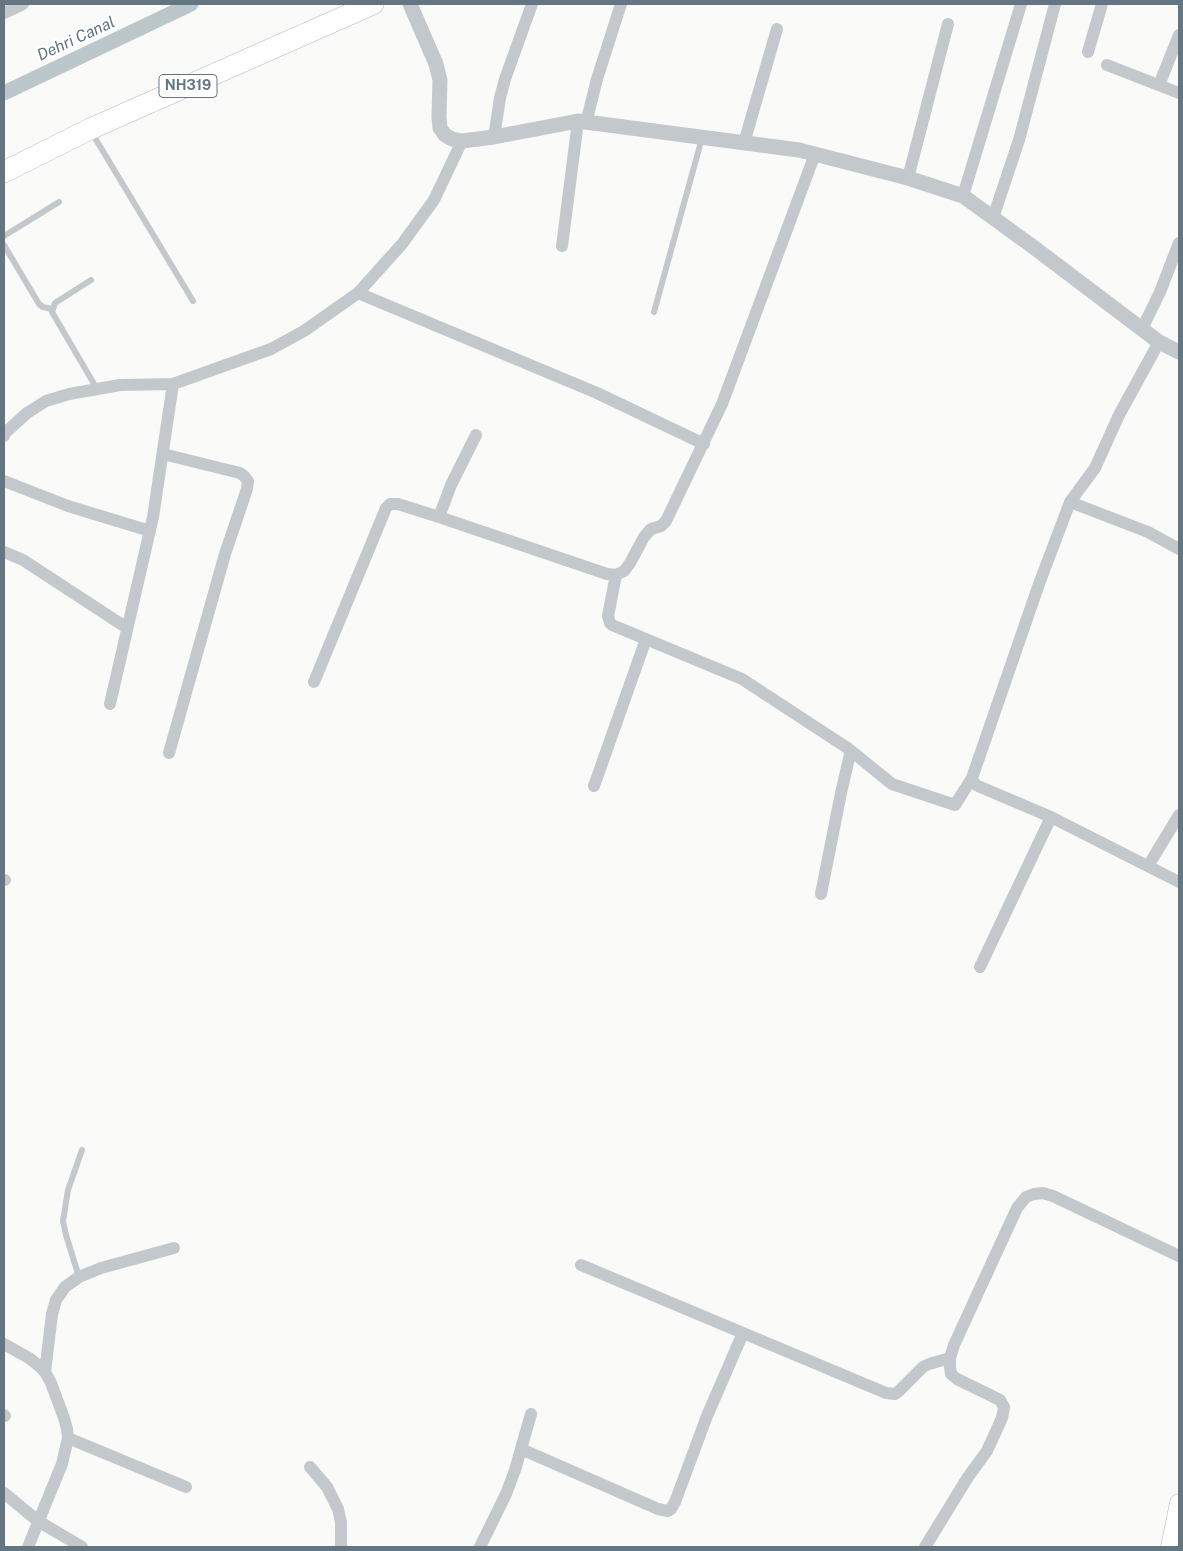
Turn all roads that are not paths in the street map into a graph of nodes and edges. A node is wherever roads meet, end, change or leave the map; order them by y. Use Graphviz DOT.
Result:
graph roads {
  1 [pos="23,4"];
  2 [pos="373,4"];
  3 [pos="410,4"];
  4 [pos="532,4"];
  5 [pos="621,4"];
  6 [pos="1021,4"];
  7 [pos="1055,4"];
  8 [pos="1102,4"];
  9 [pos="4,12"];
  10 [pos="948,24"];
  11 [pos="777,29"];
  12 [pos="1179,34"];
  13 [pos="1088,52"];
  14 [pos="1107,65"];
  15 [pos="1159,85"];
  16 [pos="1179,94"];
  17 [pos="582,122"];
  18 [pos="90,129"];
  19 [pos="494,137"];
  20 [pos="702,138"];
  21 [pos="462,141"];
  22 [pos="744,143"];
  23 [pos="815,154"];
  24 [pos="4,172"];
  25 [pos="908,178"];
  26 [pos="963,196"];
  27 [pos="59,202"];
  28 [pos="993,218"];
  29 [pos="4,236"];
  30 [pos="1179,243"];
  31 [pos="4,245"];
  32 [pos="562,246"];
  33 [pos="91,280"];
  34 [pos="358,293"];
  35 [pos="194,300"];
  36 [pos="52,309"];
  37 [pos="654,312"];
  38 [pos="1142,329"];
  39 [pos="1159,342"];
  40 [pos="1179,352"];
  41 [pos="173,384"];
  42 [pos="96,389"];
  43 [pos="4,434"];
  44 [pos="476,435"];
  45 [pos="704,444"];
  46 [pos="163,454"];
  47 [pos="4,481"];
  48 [pos="1070,502"];
  49 [pos="439,517"];
  50 [pos="150,531"];
  51 [pos="1179,549"];
  52 [pos="4,552"];
  53 [pos="616,575"];
  54 [pos="127,628"];
  55 [pos="646,639"];
  56 [pos="314,682"];
  57 [pos="110,704"];
  58 [pos="850,750"];
  59 [pos="169,754"];
  60 [pos="972,778"];
  61 [pos="594,786"];
  62 [pos="1179,815"];
  63 [pos="1051,817"];
  64 [pos="1148,866"];
  65 [pos="1179,882"];
  66 [pos="821,894"];
  67 [pos="980,967"];
  68 [pos="82,1150"];
  69 [pos="174,1248"];
  70 [pos="1179,1256"];
  71 [pos="581,1264"];
  72 [pos="79,1277"];
  73 [pos="743,1333"];
  74 [pos="4,1344"];
  75 [pos="950,1358"];
  76 [pos="44,1372"];
  77 [pos="531,1414"];
  78 [pos="68,1438"];
  79 [pos="520,1449"];
  80 [pos="310,1467"];
  81 [pos="186,1487"];
  82 [pos="4,1493"];
  83 [pos="1179,1503"];
  84 [pos="38,1521"];
  85 [pos="28,1547"];
  86 [pos="82,1547"];
  87 [pos="341,1547"];
  88 [pos="480,1547"];
  89 [pos="926,1547"];
  90 [pos="1170,1547"];
  1 -- 9 [label="street"];
  2 -- 18 [label="highway, NH319"];
  3 -- 21 [label="street"];
  4 -- 19 [label="street"];
  5 -- 17 [label="street"];
  6 -- 26 [label="street"];
  7 -- 28 [label="street"];
  8 -- 13 [label="street"];
  10 -- 25 [label="street"];
  11 -- 22 [label="street"];
  12 -- 15 [label="street"];
  14 -- 15 [label="street"];
  15 -- 16 [label="street"];
  17 -- 19 [label="street"];
  17 -- 20 [label="street"];
  17 -- 32 [label="street"];
  18 -- 24 [label="highway, NH319"];
  18 -- 35 [label="lane"];
  19 -- 21 [label="street"];
  20 -- 22 [label="street"];
  20 -- 37 [label="lane"];
  21 -- 34 [label="street"];
  22 -- 23 [label="street"];
  23 -- 25 [label="street"];
  23 -- 45 [label="street"];
  25 -- 26 [label="street"];
  26 -- 28 [label="street"];
  27 -- 29 [label="lane"];
  28 -- 38 [label="street"];
  30 -- 38 [label="street"];
  31 -- 36 [label="lane"];
  33 -- 36 [label="lane"];
  34 -- 41 [label="street"];
  34 -- 45 [label="street"];
  36 -- 42 [label="lane"];
  38 -- 39 [label="street"];
  39 -- 40 [label="street"];
  39 -- 48 [label="street"];
  41 -- 42 [label="street"];
  41 -- 46 [label="street"];
  42 -- 43 [label="street"];
  44 -- 49 [label="street"];
  45 -- 53 [label="street"];
  46 -- 50 [label="street"];
  46 -- 59 [label="street"];
  47 -- 50 [label="street"];
  48 -- 51 [label="street"];
  48 -- 60 [label="street"];
  49 -- 53 [label="street"];
  49 -- 56 [label="street"];
  50 -- 54 [label="street"];
  52 -- 54 [label="street"];
  53 -- 55 [label="street"];
  54 -- 57 [label="street"];
  55 -- 58 [label="street"];
  55 -- 61 [label="street"];
  58 -- 60 [label="street"];
  58 -- 66 [label="street"];
  60 -- 63 [label="street"];
  62 -- 64 [label="street"];
  63 -- 64 [label="street"];
  63 -- 67 [label="street"];
  64 -- 65 [label="street"];
  68 -- 72 [label="lane"];
  69 -- 72 [label="street"];
  70 -- 75 [label="street"];
  71 -- 73 [label="street"];
  72 -- 76 [label="street"];
  73 -- 75 [label="street"];
  73 -- 79 [label="street"];
  74 -- 76 [label="street"];
  75 -- 89 [label="street"];
  76 -- 78 [label="street"];
  77 -- 79 [label="street"];
  78 -- 81 [label="street"];
  78 -- 84 [label="street"];
  79 -- 88 [label="street"];
  80 -- 87 [label="street"];
  82 -- 84 [label="street"];
  83 -- 90 [label="main road"];
  84 -- 85 [label="street"];
  84 -- 86 [label="street"];
}
